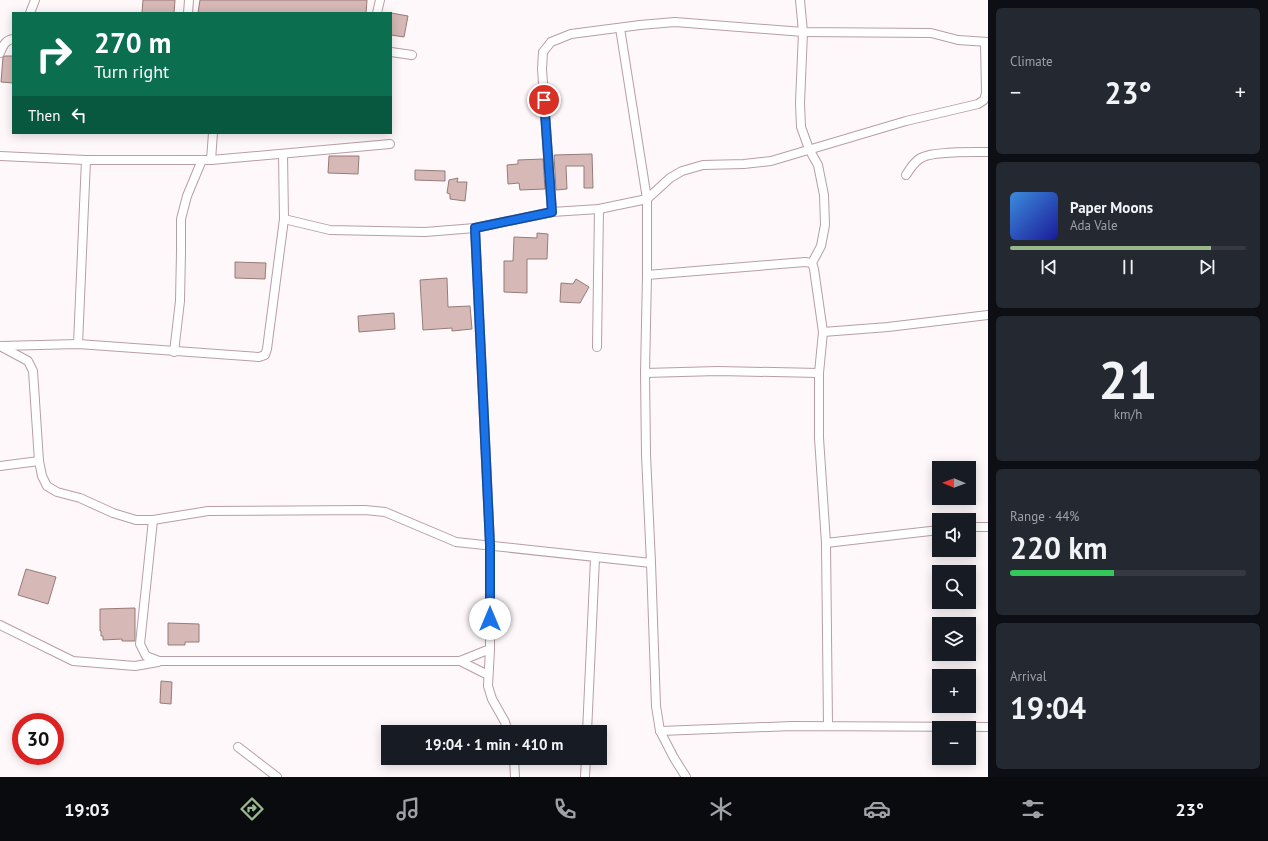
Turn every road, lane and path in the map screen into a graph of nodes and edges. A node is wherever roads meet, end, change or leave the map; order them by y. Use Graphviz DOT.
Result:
graph roads {
  1 [pos="35,0"];
  2 [pos="189,0"];
  3 [pos="380,0"];
  4 [pos="800,0"];
  5 [pos="30,12"];
  6 [pos="188,12"];
  7 [pos="377,12"];
  8 [pos="620,28"];
  9 [pos="803,32"];
  10 [pos="12,39"];
  11 [pos="987,42"];
  12 [pos="392,52"];
  13 [pos="0,53"];
  14 [pos="412,54"];
  15 [pos="213,134"];
  16 [pos="390,144"];
  17 [pos="809,149"];
  18 [pos="988,152"];
  19 [pos="283,154"];
  20 [pos="0,156"];
  21 [pos="86,160"];
  22 [pos="202,160"];
  23 [pos="211,160"];
  24 [pos="906,175"];
  25 [pos="647,199"];
  26 [pos="599,209"];
  27 [pos="552,212"];
  28 [pos="284,219"];
  29 [pos="475,228"];
  30 [pos="812,264"];
  31 [pos="648,275"];
  32 [pos="988,315"];
  33 [pos="823,332"];
  34 [pos="78,344"];
  35 [pos="0,346"];
  36 [pos="597,346"];
  37 [pos="174,352"];
  38 [pos="645,373"];
  39 [pos="819,373"];
  40 [pos="39,461"];
  41 [pos="0,466"];
  42 [pos="153,520"];
  43 [pos="976,526"];
  44 [pos="988,527"];
  45 [pos="932,531"];
  46 [pos="826,542"];
  47 [pos="490,545"];
  48 [pos="595,558"];
  49 [pos="652,563"];
  50 [pos="0,625"];
  51 [pos="490,649"];
  52 [pos="159,661"];
  53 [pos="460,661"];
  54 [pos="488,675"];
  55 [pos="506,725"];
  56 [pos="587,725"];
  57 [pos="828,726"];
  58 [pos="988,727"];
  59 [pos="660,731"];
  60 [pos="238,747"];
  61 [pos="514,765"];
  62 [pos="586,765"];
  63 [pos="278,777"];
  64 [pos="515,777"];
  65 [pos="585,777"];
  66 [pos="686,777"];
  1 -- 5 [label="street"];
  2 -- 6 [label="street"];
  3 -- 7 [label="street"];
  4 -- 9 [label="street"];
  8 -- 9 [label="street"];
  8 -- 25 [label="street"];
  8 -- 27 [label="street"];
  9 -- 11 [label="street"];
  9 -- 17 [label="street"];
  10 -- 13 [label="street"];
  11 -- 17 [label="street"];
  12 -- 14 [label="street"];
  15 -- 23 [label="street"];
  16 -- 19 [label="street"];
  17 -- 25 [label="street"];
  17 -- 30 [label="street"];
  18 -- 24 [label="street"];
  19 -- 23 [label="street"];
  19 -- 28 [label="street"];
  20 -- 21 [label="street"];
  21 -- 22 [label="street"];
  21 -- 34 [label="street"];
  22 -- 23 [label="street"];
  22 -- 37 [label="street"];
  25 -- 26 [label="street"];
  25 -- 31 [label="street"];
  26 -- 27 [label="street"];
  26 -- 36 [label="street"];
  27 -- 29 [label="street"];
  28 -- 29 [label="street"];
  28 -- 37 [label="street"];
  29 -- 47 [label="street"];
  30 -- 31 [label="street"];
  30 -- 33 [label="street"];
  31 -- 38 [label="street"];
  32 -- 33 [label="street"];
  33 -- 39 [label="street"];
  34 -- 35 [label="street"];
  34 -- 37 [label="street"];
  35 -- 40 [label="street"];
  38 -- 39 [label="street"];
  38 -- 49 [label="street"];
  39 -- 46 [label="street"];
  40 -- 41 [label="street"];
  40 -- 42 [label="street"];
  42 -- 47 [label="street"];
  42 -- 52 [label="street"];
  43 -- 44 [label="street"];
  45 -- 46 [label="street"];
  46 -- 57 [label="street"];
  47 -- 48 [label="street"];
  47 -- 51 [label="street"];
  48 -- 49 [label="street"];
  48 -- 56 [label="street"];
  49 -- 59 [label="street"];
  50 -- 52 [label="street"];
  51 -- 53 [label="street"];
  51 -- 54 [label="street"];
  52 -- 53 [label="street"];
  53 -- 54 [label="street"];
  54 -- 55 [label="street"];
  57 -- 58 [label="street"];
  57 -- 59 [label="street"];
  59 -- 66 [label="street"];
  60 -- 63 [label="street"];
  61 -- 64 [label="street"];
  62 -- 65 [label="street"];
}
